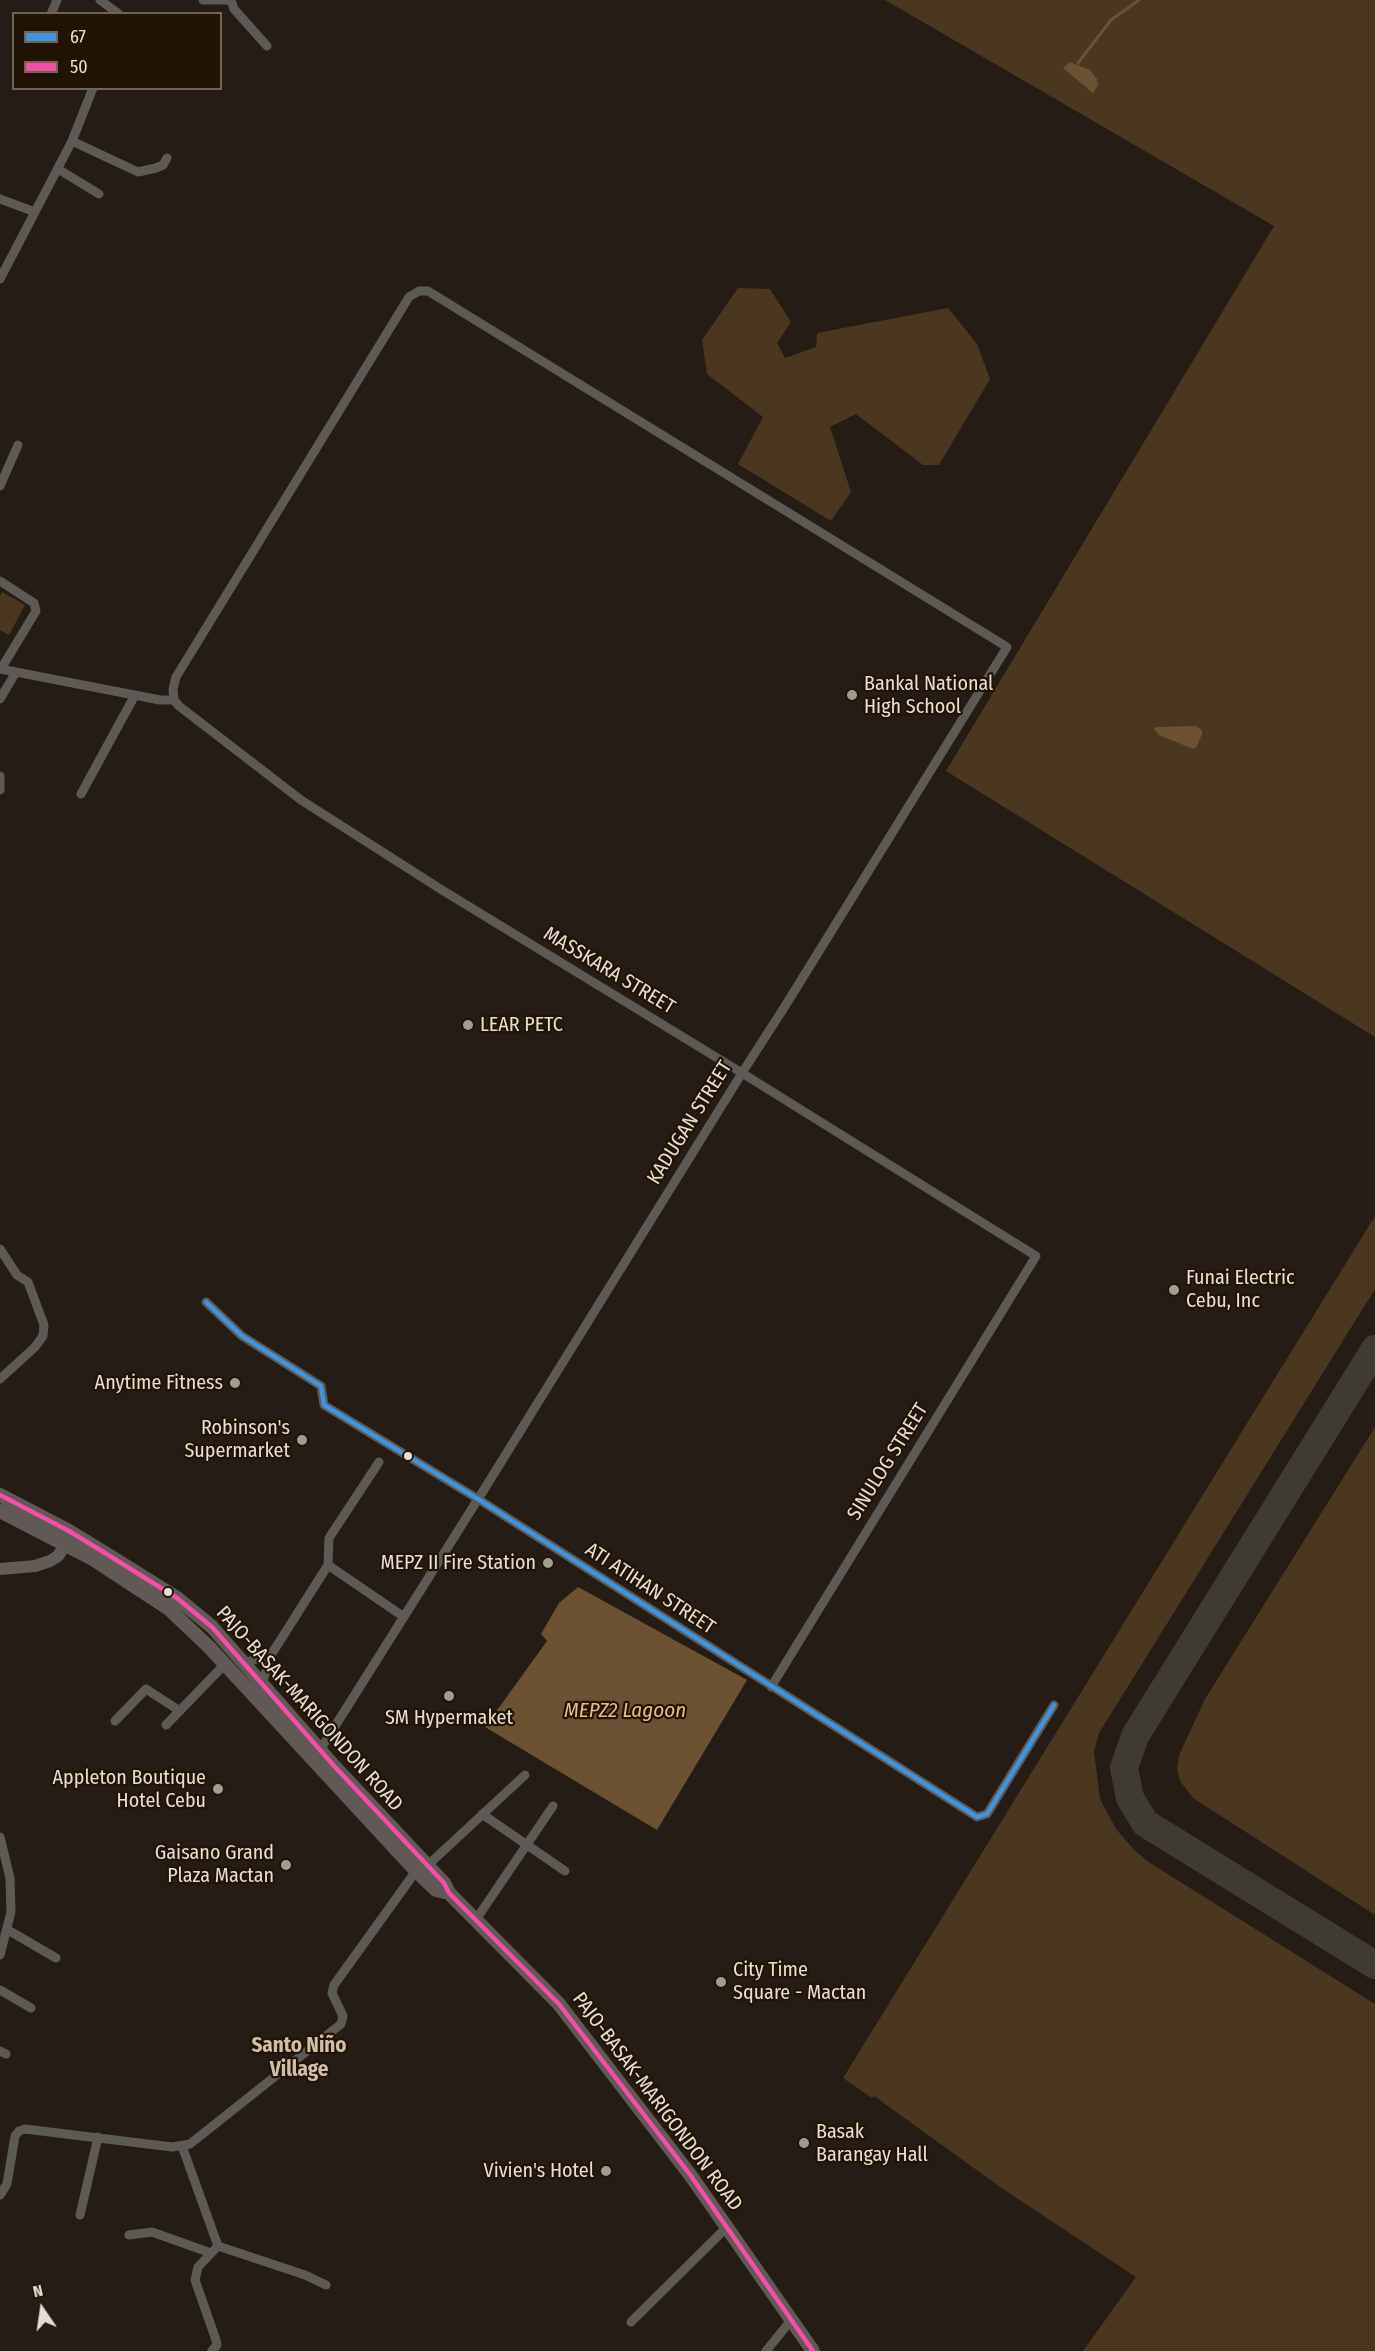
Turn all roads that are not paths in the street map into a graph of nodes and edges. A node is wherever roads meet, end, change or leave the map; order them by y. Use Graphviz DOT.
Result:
graph roads {
  1 [pos="100,0"];
  2 [pos="203,0"];
  3 [pos="230,0"];
  4 [pos="116,12"];
  5 [pos="267,46"];
  6 [pos="92,90"];
  7 [pos="72,141"];
  8 [pos="167,158"];
  9 [pos="58,169"];
  10 [pos="99,194"];
  11 [pos="0,199"];
  12 [pos="35,212"];
  13 [pos="0,279"];
  14 [pos="18,445"];
  15 [pos="0,486"];
  16 [pos="0,581"];
  17 [pos="0,669"];
  18 [pos="16,672"];
  19 [pos="135,695"];
  20 [pos="0,699"];
  21 [pos="174,700"];
  22 [pos="0,776"];
  23 [pos="0,790"];
  24 [pos="81,794"];
  25 [pos="742,1074"];
  26 [pos="0,1249"];
  27 [pos="1036,1256"];
  28 [pos="206,1302"];
  29 [pos="0,1379"];
  30 [pos="379,1462"];
  31 [pos="0,1495"];
  32 [pos="478,1499"];
  33 [pos="0,1511"];
  34 [pos="69,1539"];
  35 [pos="94,1553"];
  36 [pos="328,1565"];
  37 [pos="0,1569"];
  38 [pos="404,1617"];
  39 [pos="271,1654"];
  40 [pos="243,1663"];
  41 [pos="225,1664"];
  42 [pos="262,1684"];
  43 [pos="771,1687"];
  44 [pos="1054,1705"];
  45 [pos="180,1711"];
  46 [pos="115,1720"];
  47 [pos="166,1725"];
  48 [pos="320,1750"];
  49 [pos="525,1775"];
  50 [pos="553,1806"];
  51 [pos="482,1814"];
  52 [pos="0,1837"];
  53 [pos="526,1845"];
  54 [pos="422,1868"];
  55 [pos="565,1871"];
  56 [pos="475,1921"];
  57 [pos="8,1930"];
  58 [pos="0,1955"];
  59 [pos="56,1958"];
  60 [pos="0,1990"];
  61 [pos="31,2008"];
  62 [pos="98,2137"];
  63 [pos="182,2146"];
  64 [pos="0,2195"];
  65 [pos="80,2215"];
  66 [pos="727,2227"];
  67 [pos="129,2235"];
  68 [pos="215,2250"];
  69 [pos="326,2285"];
  70 [pos="792,2319"];
  71 [pos="631,2322"];
  72 [pos="212,2351"];
  73 [pos="766,2351"];
  74 [pos="813,2351"];
  1 -- 4 [label="street"];
  2 -- 3 [label="street"];
  3 -- 5 [label="street"];
  6 -- 7 [label="street"];
  7 -- 8 [label="street"];
  7 -- 9 [label="street"];
  9 -- 10 [label="street"];
  9 -- 12 [label="street"];
  11 -- 12 [label="street"];
  12 -- 13 [label="street"];
  14 -- 15 [label="street"];
  16 -- 17 [label="street"];
  17 -- 18 [label="street"];
  18 -- 19 [label="street"];
  18 -- 20 [label="street"];
  19 -- 21 [label="street"];
  19 -- 24 [label="street"];
  21 -- 25 [label="street, MASSKARA STREET"];
  21 -- 25 [label="street, KADUGAN STREET"];
  22 -- 23 [label="street"];
  25 -- 27 [label="street, MASSKARA STREET"];
  25 -- 32 [label="street, KADUGAN STREET"];
  26 -- 29 [label="street"];
  27 -- 43 [label="street, SINULOG STREET"];
  28 -- 32 [label="street, ATI ATIHAN STREET"];
  30 -- 36 [label="street"];
  31 -- 34 [label="main road, PAJO-BASAK-MARIGONDON ROAD"];
  32 -- 38 [label="street, KADUGAN STREET"];
  32 -- 43 [label="street, ATI ATIHAN STREET"];
  33 -- 34 [label="main road, PAJO-BASAK-MARIGONDON ROAD"];
  34 -- 35 [label="main road, PAJO-BASAK-MARIGONDON ROAD"];
  34 -- 37 [label="street"];
  35 -- 40 [label="main road, PAJO-BASAK-MARIGONDON ROAD"];
  35 -- 41 [label="main road, PAJO-BASAK-MARIGONDON ROAD"];
  36 -- 38 [label="street"];
  36 -- 39 [label="street"];
  38 -- 48 [label="street, KADUGAN STREET"];
  39 -- 40 [label="street"];
  39 -- 42 [label="street"];
  40 -- 42 [label="main road, PAJO-BASAK-MARIGONDON ROAD"];
  41 -- 45 [label="street"];
  41 -- 54 [label="main road, PAJO-BASAK-MARIGONDON ROAD"];
  42 -- 48 [label="main road, PAJO-BASAK-MARIGONDON ROAD"];
  43 -- 44 [label="street, ATI ATIHAN STREET"];
  45 -- 46 [label="street"];
  45 -- 47 [label="street"];
  48 -- 54 [label="main road, PAJO-BASAK-MARIGONDON ROAD"];
  49 -- 51 [label="street"];
  50 -- 53 [label="street"];
  51 -- 53 [label="street"];
  51 -- 54 [label="street"];
  52 -- 57 [label="street"];
  53 -- 55 [label="street"];
  53 -- 56 [label="street"];
  54 -- 56 [label="main road, PAJO-BASAK-MARIGONDON ROAD"];
  54 -- 63 [label="street"];
  56 -- 66 [label="main road, PAJO-BASAK-MARIGONDON ROAD"];
  57 -- 58 [label="street"];
  57 -- 59 [label="street"];
  60 -- 61 [label="street"];
  62 -- 63 [label="street"];
  62 -- 64 [label="street"];
  62 -- 65 [label="street"];
  63 -- 68 [label="street"];
  66 -- 70 [label="main road, PAJO-BASAK-MARIGONDON ROAD"];
  66 -- 71 [label="street"];
  67 -- 68 [label="street"];
  68 -- 69 [label="street"];
  68 -- 72 [label="street"];
  70 -- 73 [label="street"];
  70 -- 74 [label="main road, PAJO-BASAK-MARIGONDON ROAD"];
}
